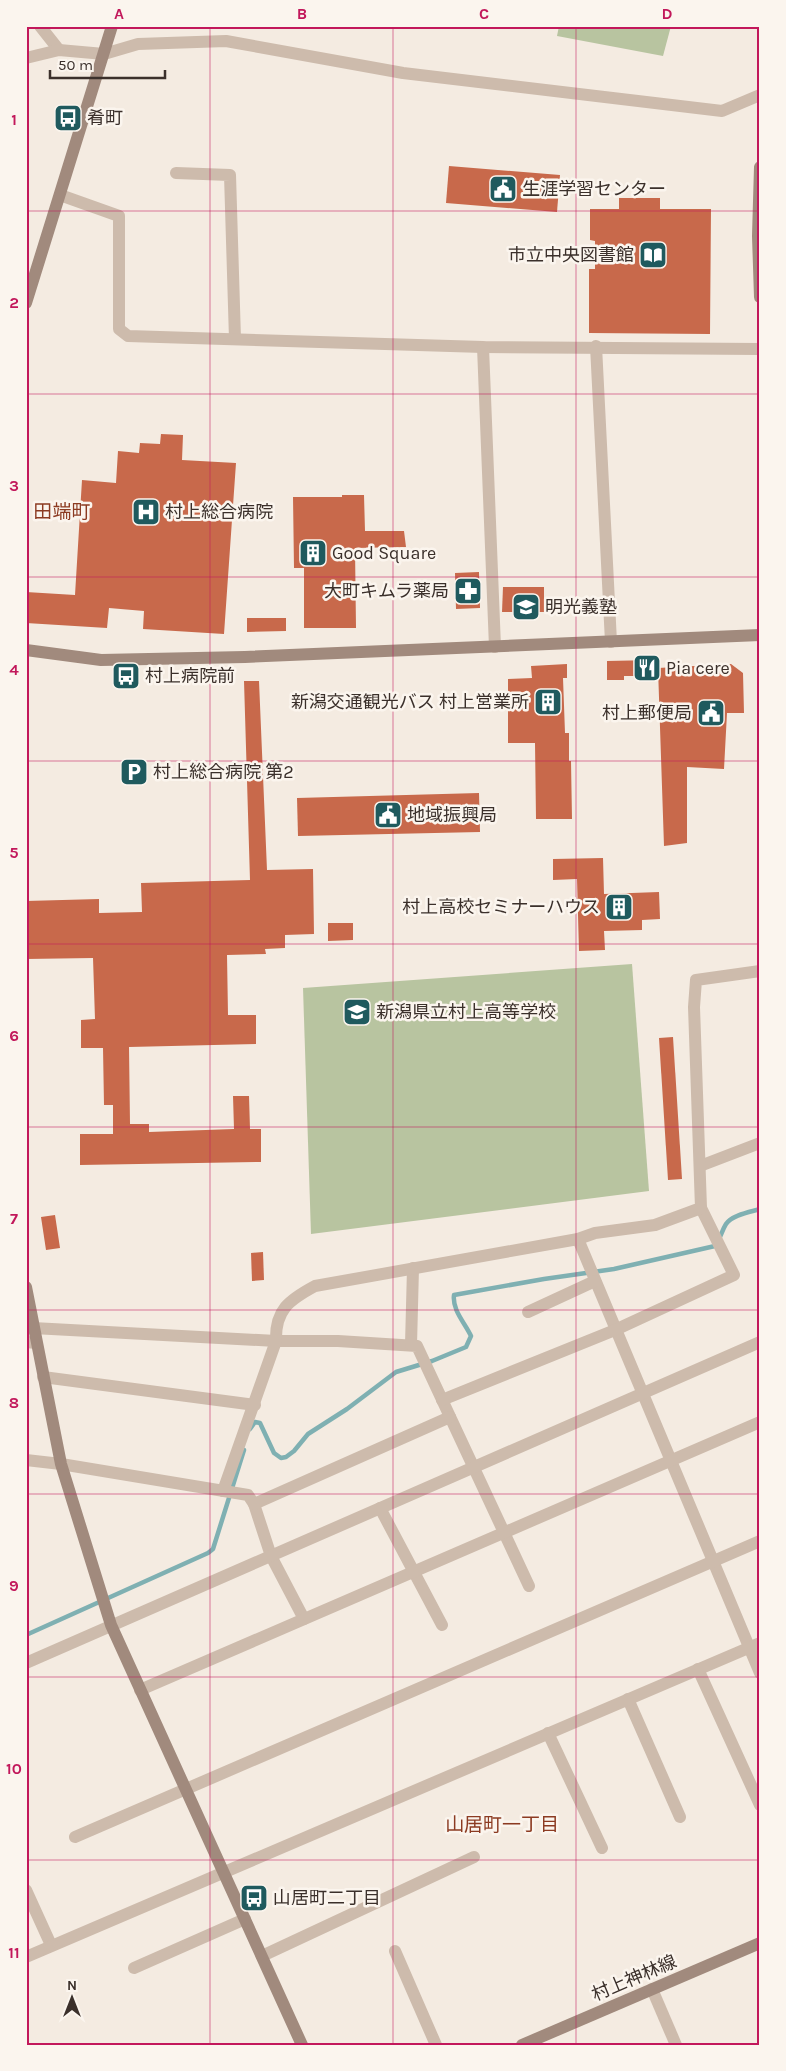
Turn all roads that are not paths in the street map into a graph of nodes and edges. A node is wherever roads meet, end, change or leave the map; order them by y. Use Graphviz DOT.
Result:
graph roads {
  1 [pos="40,26"];
  2 [pos="112,26"];
  3 [pos="60,50"];
  4 [pos="104,54"];
  5 [pos="26,58"];
  6 [pos="760,96"];
  7 [pos="760,166"];
  8 [pos="176,173"];
  9 [pos="60,194"];
  10 [pos="760,297"];
  11 [pos="26,303"];
  12 [pos="235,339"];
  13 [pos="596,346"];
  14 [pos="484,347"];
  15 [pos="760,349"];
  16 [pos="760,635"];
  17 [pos="611,642"];
  18 [pos="495,647"];
  19 [pos="26,650"];
  20 [pos="760,971"];
  21 [pos="760,1142"];
  22 [pos="700,1166"];
  23 [pos="701,1208"];
  24 [pos="578,1239"];
  25 [pos="413,1268"];
  26 [pos="595,1281"];
  27 [pos="26,1287"];
  28 [pos="528,1312"];
  29 [pos="33,1328"];
  30 [pos="615,1330"];
  31 [pos="276,1341"];
  32 [pos="31,1342"];
  33 [pos="760,1342"];
  34 [pos="411,1345"];
  35 [pos="43,1377"];
  36 [pos="641,1394"];
  37 [pos="442,1400"];
  38 [pos="255,1405"];
  39 [pos="450,1417"];
  40 [pos="760,1422"];
  41 [pos="26,1460"];
  42 [pos="669,1460"];
  43 [pos="61,1464"];
  44 [pos="473,1468"];
  45 [pos="223,1491"];
  46 [pos="254,1504"];
  47 [pos="380,1508"];
  48 [pos="503,1532"];
  49 [pos="760,1541"];
  50 [pos="271,1556"];
  51 [pos="712,1561"];
  52 [pos="412,1572"];
  53 [pos="529,1586"];
  54 [pos="304,1619"];
  55 [pos="442,1624"];
  56 [pos="111,1625"];
  57 [pos="754,1645"];
  58 [pos="26,1663"];
  59 [pos="698,1669"];
  60 [pos="760,1673"];
  61 [pos="140,1690"];
  62 [pos="628,1699"];
  63 [pos="548,1733"];
  64 [pos="186,1789"];
  65 [pos="760,1805"];
  66 [pos="680,1817"];
  67 [pos="75,1837"];
  68 [pos="602,1848"];
  69 [pos="474,1857"];
  70 [pos="224,1872"];
  71 [pos="28,1897"];
  72 [pos="245,1919"];
  73 [pos="760,1943"];
  74 [pos="51,1946"];
  75 [pos="395,1951"];
  76 [pos="262,1956"];
  77 [pos="26,1957"];
  78 [pos="134,1968"];
  79 [pos="652,1989"];
  80 [pos="302,2045"];
  81 [pos="436,2045"];
  82 [pos="522,2045"];
  83 [pos="676,2045"];
  1 -- 3 [label="street"];
  2 -- 4 [label="street"];
  3 -- 4 [label="street"];
  3 -- 5 [label="street"];
  4 -- 6 [label="street"];
  4 -- 9 [label="street"];
  7 -- 10 [label="street"];
  8 -- 12 [label="street"];
  9 -- 11 [label="street"];
  9 -- 12 [label="street"];
  12 -- 14 [label="street"];
  13 -- 14 [label="street"];
  13 -- 15 [label="street"];
  13 -- 17 [label="street"];
  14 -- 18 [label="street"];
  16 -- 17 [label="street"];
  17 -- 18 [label="street"];
  18 -- 19 [label="street"];
  20 -- 22 [label="street"];
  21 -- 22 [label="street"];
  22 -- 23 [label="street"];
  23 -- 24 [label="street"];
  23 -- 30 [label="street"];
  24 -- 25 [label="street"];
  24 -- 26 [label="street"];
  25 -- 31 [label="street"];
  25 -- 34 [label="street"];
  26 -- 28 [label="street"];
  26 -- 30 [label="street"];
  27 -- 29 [label="street"];
  29 -- 31 [label="street"];
  29 -- 32 [label="street"];
  30 -- 36 [label="street"];
  30 -- 37 [label="street"];
  31 -- 34 [label="street"];
  31 -- 38 [label="street"];
  32 -- 35 [label="street"];
  33 -- 36 [label="street"];
  34 -- 37 [label="street"];
  35 -- 38 [label="street"];
  35 -- 43 [label="street"];
  36 -- 42 [label="street"];
  36 -- 44 [label="street"];
  37 -- 39 [label="street"];
  38 -- 45 [label="street"];
  39 -- 44 [label="street"];
  39 -- 46 [label="street"];
  40 -- 42 [label="street"];
  41 -- 43 [label="street"];
  42 -- 48 [label="street"];
  42 -- 51 [label="street"];
  43 -- 45 [label="street"];
  43 -- 56 [label="street"];
  44 -- 47 [label="street"];
  44 -- 48 [label="street"];
  45 -- 46 [label="street"];
  46 -- 50 [label="street"];
  47 -- 50 [label="street"];
  47 -- 52 [label="street"];
  48 -- 52 [label="street"];
  48 -- 53 [label="street"];
  49 -- 51 [label="street"];
  50 -- 54 [label="street"];
  50 -- 56 [label="street"];
  51 -- 57 [label="street"];
  51 -- 64 [label="street"];
  52 -- 54 [label="street"];
  52 -- 55 [label="street"];
  54 -- 61 [label="street"];
  56 -- 58 [label="street"];
  56 -- 61 [label="street"];
  57 -- 59 [label="street"];
  57 -- 60 [label="street"];
  59 -- 62 [label="street"];
  59 -- 65 [label="street"];
  61 -- 64 [label="street"];
  62 -- 63 [label="street"];
  62 -- 66 [label="street"];
  63 -- 68 [label="street"];
  63 -- 70 [label="street"];
  64 -- 67 [label="street"];
  64 -- 70 [label="street"];
  69 -- 76 [label="street"];
  70 -- 72 [label="street"];
  70 -- 74 [label="street"];
  71 -- 74 [label="street"];
  72 -- 76 [label="street"];
  72 -- 78 [label="street"];
  73 -- 79 [label="street, 村上神林線"];
  74 -- 77 [label="street"];
  75 -- 81 [label="street"];
  76 -- 80 [label="street"];
  79 -- 82 [label="street, 村上神林線"];
  79 -- 83 [label="street"];
}
